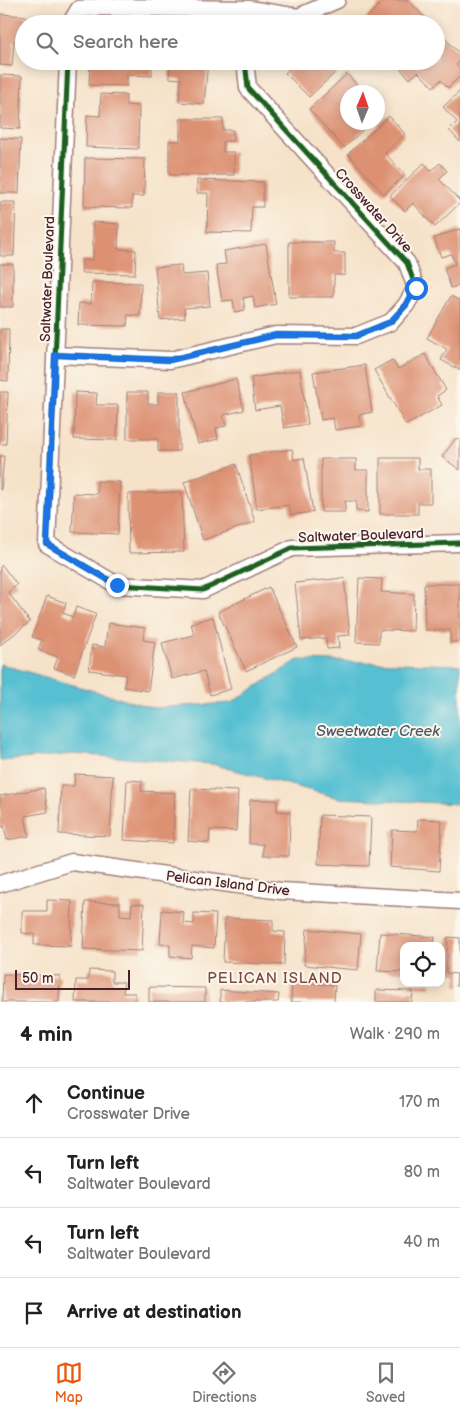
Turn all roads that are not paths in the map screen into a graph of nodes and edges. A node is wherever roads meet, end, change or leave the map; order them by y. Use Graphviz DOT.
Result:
graph roads {
  1 [pos="337,0"];
  2 [pos="75,15"];
  3 [pos="232,15"];
  4 [pos="303,15"];
  5 [pos="68,70"];
  6 [pos="246,70"];
  7 [pos="55,355"];
  8 [pos="460,543"];
  9 [pos="0,884"];
  10 [pos="460,901"];
  1 -- 4 [label="street"];
  2 -- 3 [label="street"];
  5 -- 7 [label="street, Saltwater Boulevard"];
  6 -- 7 [label="street, Crosswater Drive"];
  7 -- 8 [label="street, Saltwater Boulevard"];
  9 -- 10 [label="street, Pelican Island Drive"];
}
